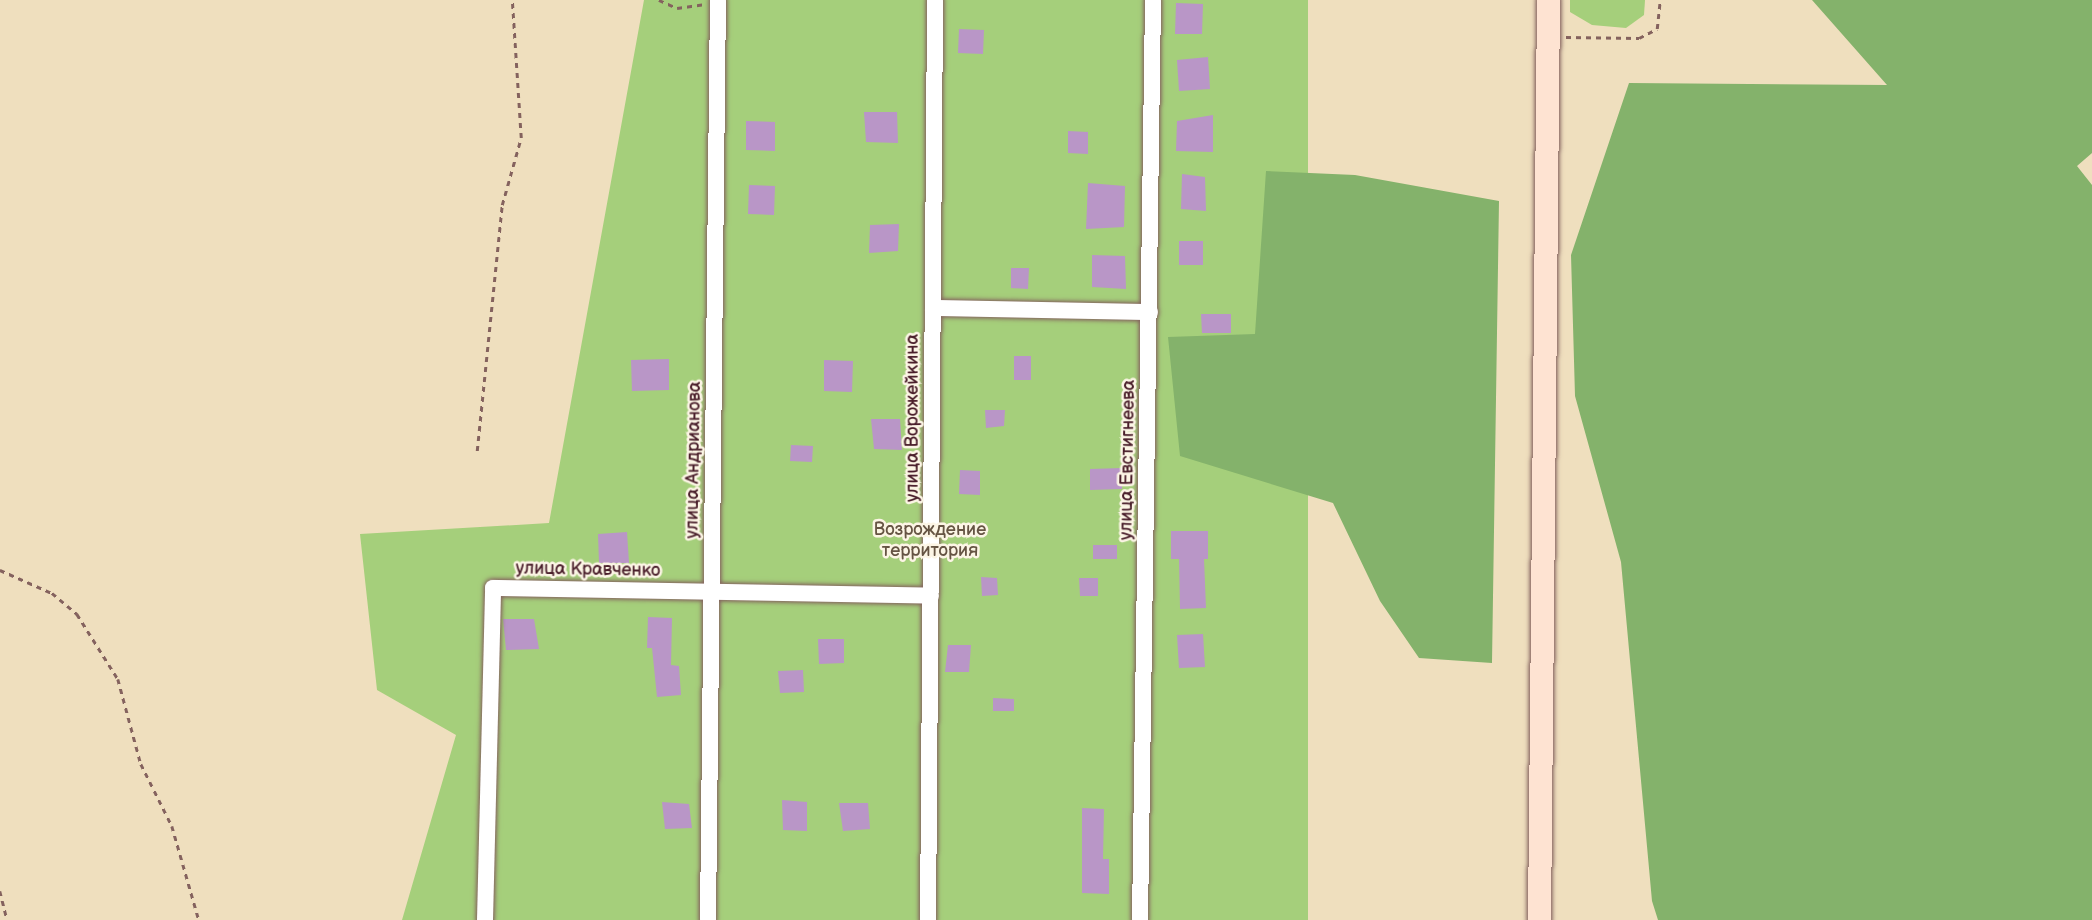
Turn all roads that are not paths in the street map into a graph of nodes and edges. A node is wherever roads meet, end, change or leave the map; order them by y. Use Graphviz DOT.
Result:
graph roads {
  1 [pos="935,0"];
  2 [pos="1153,0"];
  3 [pos="1548,0"];
  4 [pos="718,1"];
  5 [pos="933,308"];
  6 [pos="1150,312"];
  7 [pos="712,591"];
  8 [pos="931,596"];
  9 [pos="485,920"];
  10 [pos="708,920"];
  11 [pos="928,920"];
  12 [pos="1140,920"];
  13 [pos="1539,920"];
  1 -- 5 [label="street, улица Ворожейкина"];
  2 -- 6 [label="street, улица Евстигнеева"];
  3 -- 13 [label="main road"];
  4 -- 7 [label="street, улица Андрианова"];
  5 -- 6 [label="street"];
  5 -- 8 [label="street, улица Ворожейкина"];
  6 -- 12 [label="street, улица Евстигнеева"];
  7 -- 8 [label="street, улица Кравченко"];
  7 -- 9 [label="street, улица Кравченко"];
  7 -- 10 [label="street, улица Андрианова"];
  8 -- 11 [label="street, улица Ворожейкина"];
}
